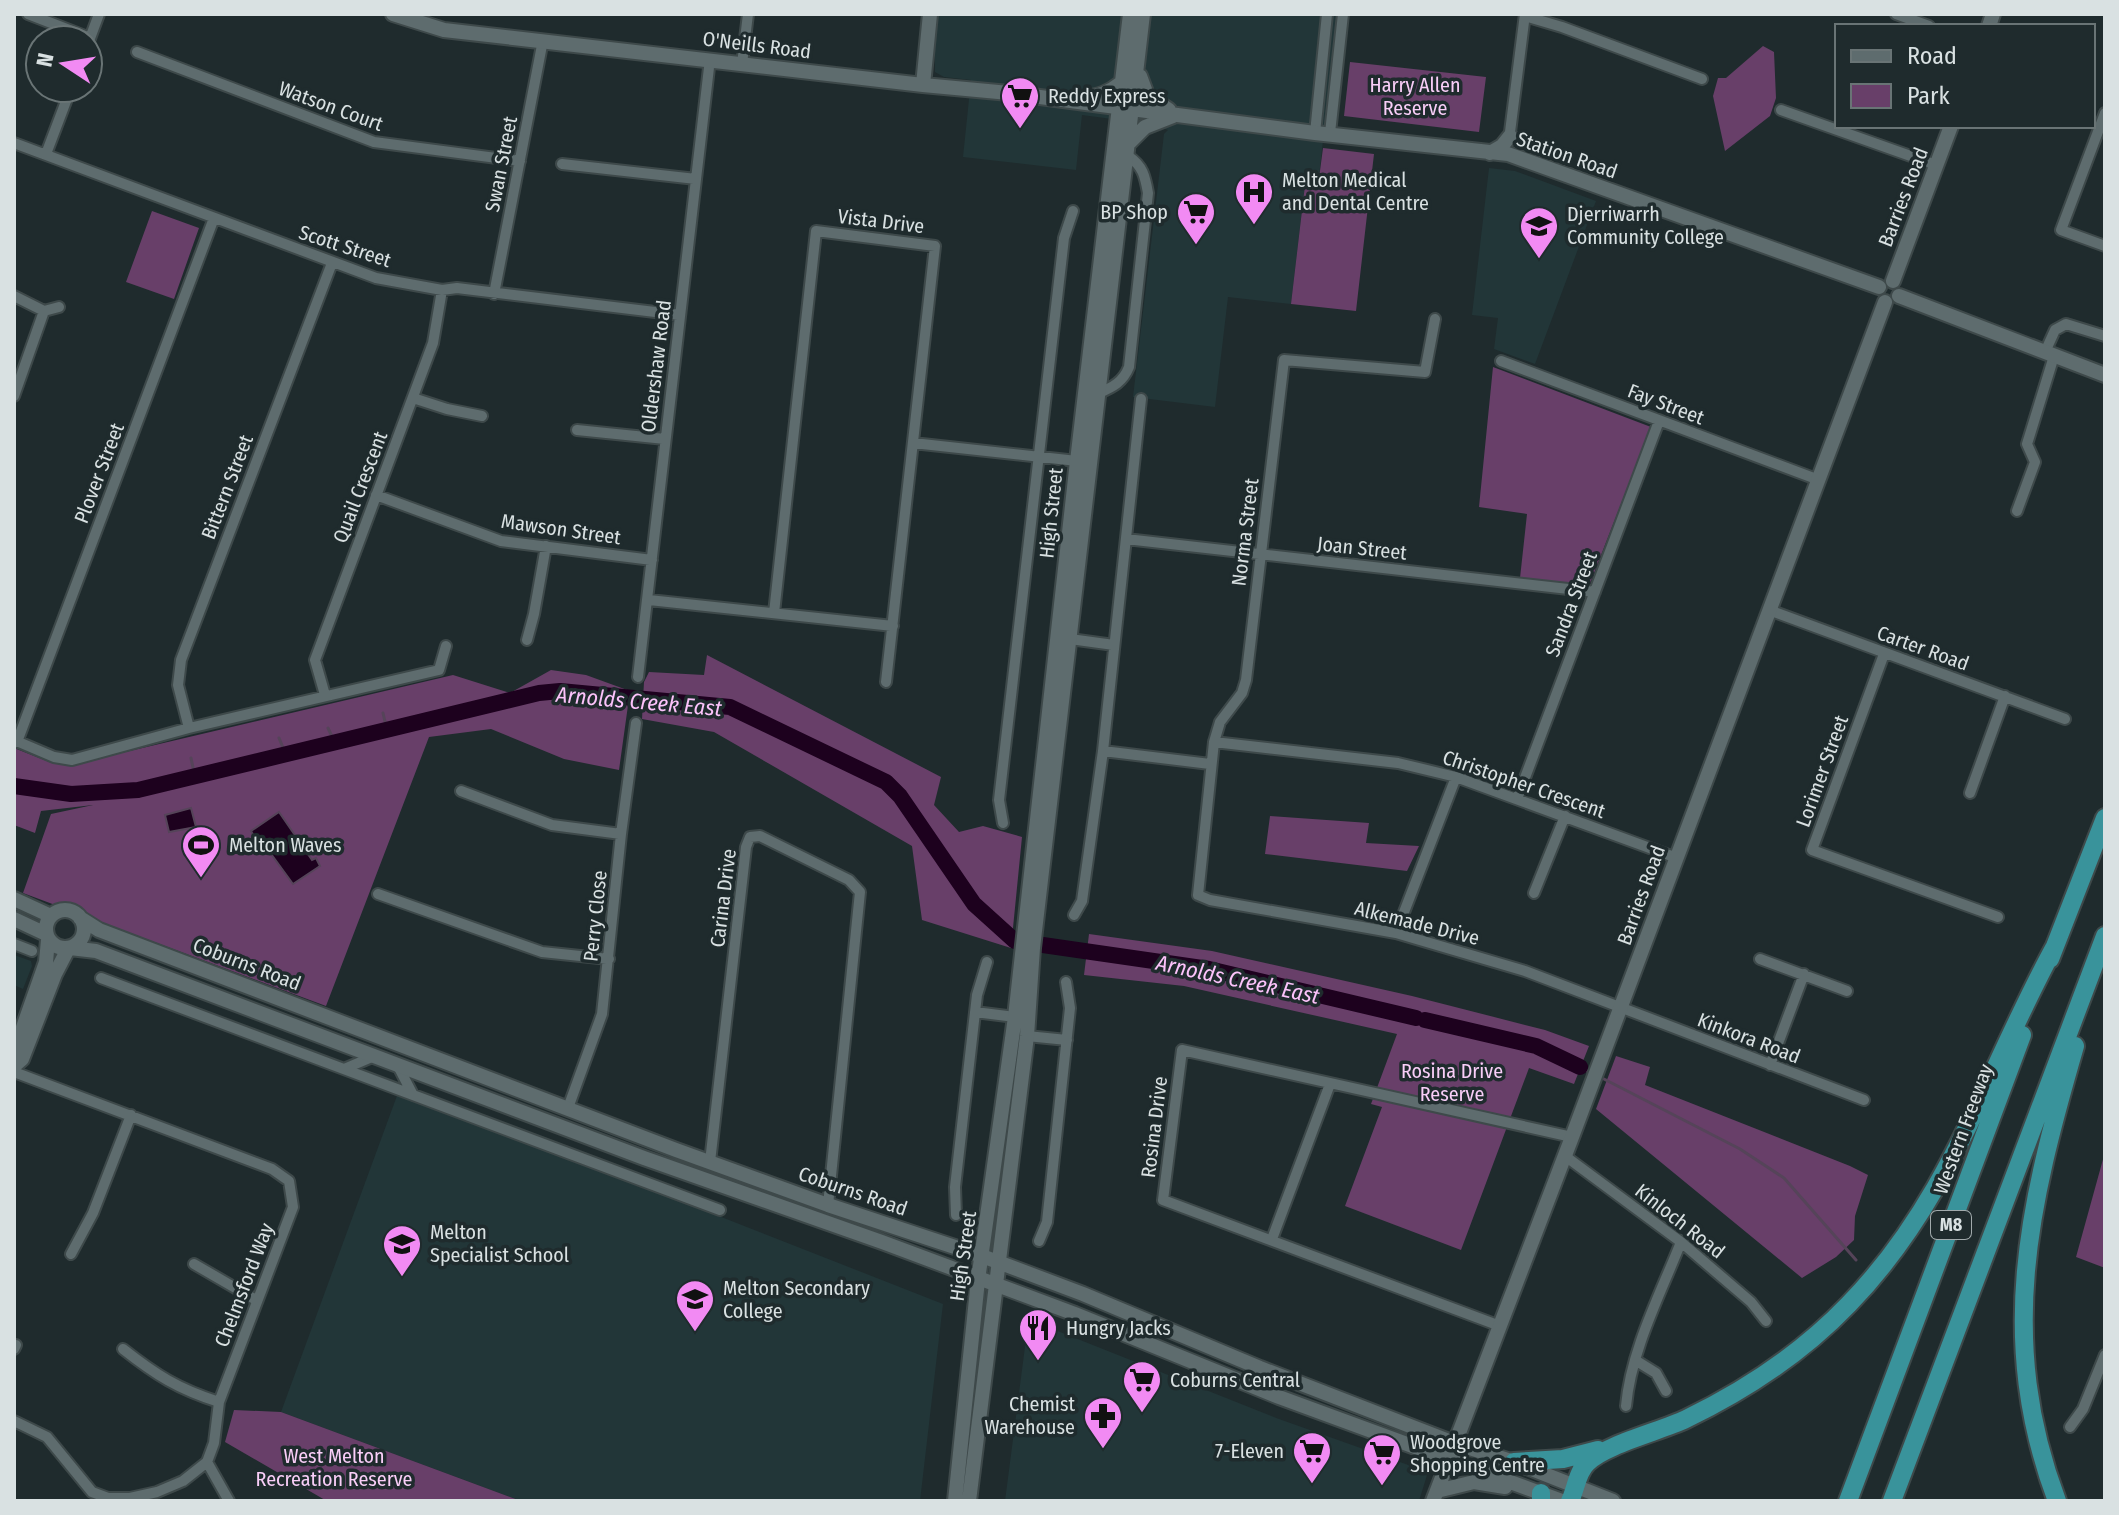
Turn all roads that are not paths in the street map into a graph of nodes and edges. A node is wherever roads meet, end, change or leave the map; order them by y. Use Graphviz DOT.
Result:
graph roads {
  1 [pos="28,14"];
  2 [pos="393,14"];
  3 [pos="748,14"];
  4 [pos="930,14"];
  5 [pos="1130,14"];
  6 [pos="1143,14"];
  7 [pos="1327,14"];
  8 [pos="1343,14"];
  9 [pos="1896,14"];
  10 [pos="1525,15"];
  11 [pos="51,24"];
  12 [pos="1924,24"];
  13 [pos="543,40"];
  14 [pos="137,52"];
  15 [pos="710,59"];
  16 [pos="742,64"];
  17 [pos="1137,64"];
  18 [pos="1702,79"];
  19 [pos="1121,83"];
  20 [pos="923,85"];
  21 [pos="1067,100"];
  22 [pos="65,104"];
  23 [pos="1126,108"];
  24 [pos="1781,110"];
  25 [pos="2105,113"];
  26 [pos="1177,115"];
  27 [pos="2097,124"];
  28 [pos="1950,128"];
  29 [pos="1315,133"];
  30 [pos="1330,133"];
  31 [pos="1510,136"];
  32 [pos="14,143"];
  33 [pos="1128,150"];
  34 [pos="1490,153"];
  35 [pos="46,154"];
  36 [pos="1508,154"];
  37 [pos="520,161"];
  38 [pos="562,164"];
  39 [pos="1936,165"];
  40 [pos="696,179"];
  41 [pos="1073,211"];
  42 [pos="214,218"];
  43 [pos="2105,246"];
  44 [pos="332,263"];
  45 [pos="1886,284"];
  46 [pos="442,290"];
  47 [pos="494,294"];
  48 [pos="14,296"];
  49 [pos="1892,299"];
  50 [pos="59,307"];
  51 [pos="44,311"];
  52 [pos="680,315"];
  53 [pos="1435,319"];
  54 [pos="2105,336"];
  55 [pos="2050,354"];
  56 [pos="1501,361"];
  57 [pos="2105,375"];
  58 [pos="1099,393"];
  59 [pos="14,396"];
  60 [pos="413,398"];
  61 [pos="1141,399"];
  62 [pos="482,416"];
  63 [pos="1659,421"];
  64 [pos="577,430"];
  65 [pos="665,439"];
  66 [pos="913,443"];
  67 [pos="1037,457"];
  68 [pos="1083,463"];
  69 [pos="1819,480"];
  70 [pos="376,495"];
  71 [pos="2017,511"];
  72 [pos="1126,539"];
  73 [pos="546,546"];
  74 [pos="1260,554"];
  75 [pos="652,560"];
  76 [pos="1595,592"];
  77 [pos="649,600"];
  78 [pos="1769,610"];
  79 [pos="774,613"];
  80 [pos="893,626"];
  81 [pos="1064,639"];
  82 [pos="527,640"];
  83 [pos="1114,645"];
  84 [pos="446,646"];
  85 [pos="1884,654"];
  86 [pos="638,677"];
  87 [pos="886,682"];
  88 [pos="325,695"];
  89 [pos="2005,696"];
  90 [pos="2065,719"];
  91 [pos="636,723"];
  92 [pos="189,728"];
  93 [pos="16,741"];
  94 [pos="1214,742"];
  95 [pos="1103,751"];
  96 [pos="1210,764"];
  97 [pos="1456,777"];
  98 [pos="461,791"];
  99 [pos="1970,793"];
  100 [pos="1517,799"];
  101 [pos="1565,816"];
  102 [pos="2105,818"];
  103 [pos="1003,823"];
  104 [pos="621,834"];
  105 [pos="1677,858"];
  106 [pos="1534,893"];
  107 [pos="378,894"];
  108 [pos="1198,895"];
  109 [pos="14,899"];
  110 [pos="1074,915"];
  111 [pos="51,916"];
  112 [pos="1998,917"];
  113 [pos="80,918"];
  114 [pos="14,919"];
  115 [pos="1396,933"];
  116 [pos="2105,936"];
  117 [pos="47,937"];
  118 [pos="14,944"];
  119 [pos="2105,944"];
  120 [pos="69,948"];
  121 [pos="2054,948"];
  122 [pos="32,951"];
  123 [pos="609,959"];
  124 [pos="1760,959"];
  125 [pos="987,962"];
  126 [pos="1804,974"];
  127 [pos="101,978"];
  128 [pos="1066,982"];
  129 [pos="1847,991"];
  130 [pos="296,1004"];
  131 [pos="1621,1008"];
  132 [pos="975,1012"];
  133 [pos="1022,1018"];
  134 [pos="289,1025"];
  135 [pos="1020,1035"];
  136 [pos="1067,1040"];
  137 [pos="14,1053"];
  138 [pos="372,1057"];
  139 [pos="1770,1065"];
  140 [pos="398,1066"];
  141 [pos="14,1069"];
  142 [pos="344,1069"];
  143 [pos="1330,1084"];
  144 [pos="413,1095"];
  145 [pos="1864,1100"];
  146 [pos="568,1108"];
  147 [pos="131,1115"];
  148 [pos="561,1127"];
  149 [pos="1572,1137"];
  150 [pos="1565,1156"];
  151 [pos="644,1158"];
  152 [pos="710,1162"];
  153 [pos="634,1178"];
  154 [pos="828,1205"];
  155 [pos="720,1210"];
  156 [pos="956,1215"];
  157 [pos="1272,1239"];
  158 [pos="1039,1241"];
  159 [pos="1681,1242"];
  160 [pos="71,1254"];
  161 [pos="982,1256"];
  162 [pos="194,1264"];
  163 [pos="1000,1264"];
  164 [pos="978,1280"];
  165 [pos="997,1287"];
  166 [pos="256,1300"];
  167 [pos="1766,1321"];
  168 [pos="1500,1326"];
  169 [pos="123,1349"];
  170 [pos="2105,1355"];
  171 [pos="1635,1360"];
  172 [pos="1285,1378"];
  173 [pos="1666,1391"];
  174 [pos="1276,1396"];
  175 [pos="219,1402"];
  176 [pos="1626,1406"];
  177 [pos="14,1421"];
  178 [pos="2070,1427"];
  179 [pos="1454,1443"];
  180 [pos="1619,1446"];
  181 [pos="1447,1461"];
  182 [pos="207,1462"];
  183 [pos="1514,1462"];
  184 [pos="1517,1484"];
  185 [pos="1573,1494"];
  186 [pos="1435,1496"];
  187 [pos="88,1497"];
  188 [pos="1541,1497"];
  189 [pos="229,1501"];
  190 [pos="955,1501"];
  191 [pos="969,1501"];
  192 [pos="1562,1501"];
  193 [pos="1613,1501"];
  194 [pos="1848,1501"];
  195 [pos="1892,1501"];
  196 [pos="2057,1501"];
  1 -- 11 [label="street"];
  2 -- 13 [label="street, O'Neills Road"];
  3 -- 16 [label="street"];
  4 -- 20 [label="street"];
  5 -- 19 [label="street, High Street"];
  6 -- 17 [label="street, High Street"];
  7 -- 29 [label="street"];
  8 -- 30 [label="street"];
  9 -- 12 [label="street"];
  10 -- 18 [label="street"];
  10 -- 31 [label="street"];
  13 -- 15 [label="street, O'Neills Road"];
  13 -- 37 [label="street, Swan Street"];
  14 -- 37 [label="street, Watson Court"];
  15 -- 16 [label="street, O'Neills Road"];
  15 -- 40 [label="street, Oldershaw Road"];
  16 -- 20 [label="street, O'Neills Road"];
  17 -- 23 [label="street, High Street"];
  17 -- 26 [label="street"];
  19 -- 21 [label="street"];
  19 -- 23 [label="street, High Street"];
  20 -- 21 [label="street, O'Neills Road"];
  21 -- 23 [label="street, O'Neills Road"];
  22 -- 35 [label="street"];
  23 -- 26 [label="street, Station Road"];
  23 -- 33 [label="street, High Street"];
  23 -- 68 [label="street, High Street"];
  24 -- 39 [label="street"];
  25 -- 27 [label="street"];
  26 -- 29 [label="street, Station Road"];
  26 -- 33 [label="street"];
  27 -- 43 [label="street"];
  28 -- 39 [label="street, Barries Road"];
  29 -- 30 [label="street, Station Road"];
  30 -- 34 [label="street, Station Road"];
  31 -- 34 [label="street"];
  31 -- 36 [label="street"];
  32 -- 35 [label="street, Scott Street"];
  33 -- 58 [label="street, High Street"];
  33 -- 58 [label="street"];
  34 -- 36 [label="street, Station Road"];
  35 -- 42 [label="street, Scott Street"];
  36 -- 45 [label="street, Station Road"];
  37 -- 47 [label="street, Swan Street"];
  38 -- 40 [label="street"];
  39 -- 45 [label="street, Barries Road"];
  40 -- 52 [label="street, Oldershaw Road"];
  41 -- 67 [label="street, High Street"];
  42 -- 44 [label="street, Scott Street"];
  42 -- 93 [label="street, Plover Street"];
  44 -- 46 [label="street, Scott Street"];
  44 -- 92 [label="street, Bittern Street"];
  45 -- 49 [label="street"];
  46 -- 47 [label="street, Scott Street"];
  46 -- 60 [label="street, Quail Crescent"];
  47 -- 52 [label="street, Scott Street"];
  48 -- 51 [label="street"];
  49 -- 55 [label="street"];
  49 -- 69 [label="street, Barries Road"];
  50 -- 51 [label="street"];
  51 -- 59 [label="street"];
  52 -- 65 [label="street, Oldershaw Road"];
  53 -- 74 [label="street, Norma Street"];
  54 -- 55 [label="street"];
  55 -- 57 [label="street"];
  55 -- 71 [label="street"];
  56 -- 63 [label="street, Fay Street"];
  58 -- 68 [label="street, High Street"];
  60 -- 62 [label="street"];
  60 -- 70 [label="street, Quail Crescent"];
  61 -- 72 [label="street"];
  63 -- 69 [label="street, Fay Street"];
  63 -- 76 [label="street, Sandra Street"];
  64 -- 65 [label="street"];
  65 -- 75 [label="street, Oldershaw Road"];
  66 -- 67 [label="street"];
  66 -- 79 [label="street, Vista Drive"];
  66 -- 80 [label="street, Vista Drive"];
  67 -- 68 [label="street"];
  67 -- 103 [label="street, High Street"];
  68 -- 81 [label="street, High Street"];
  69 -- 78 [label="street, Barries Road"];
  70 -- 73 [label="street, Mawson Street"];
  70 -- 88 [label="street, Quail Crescent"];
  72 -- 74 [label="street, Joan Street"];
  72 -- 83 [label="street"];
  73 -- 75 [label="street, Mawson Street"];
  73 -- 82 [label="street"];
  74 -- 76 [label="street, Joan Street"];
  74 -- 94 [label="street, Norma Street"];
  75 -- 77 [label="street, Oldershaw Road"];
  76 -- 100 [label="street, Sandra Street"];
  77 -- 79 [label="street"];
  77 -- 86 [label="street, Oldershaw Road"];
  78 -- 85 [label="street, Carter Road"];
  78 -- 105 [label="street, Barries Road"];
  79 -- 80 [label="street"];
  80 -- 87 [label="street, Vista Drive"];
  81 -- 83 [label="street"];
  81 -- 133 [label="street, High Street"];
  83 -- 95 [label="street"];
  84 -- 88 [label="street"];
  85 -- 89 [label="street, Carter Road"];
  85 -- 112 [label="street, Lorimer Street"];
  88 -- 92 [label="street"];
  89 -- 90 [label="street, Carter Road"];
  89 -- 99 [label="street"];
  91 -- 104 [label="street, Perry Close"];
  92 -- 93 [label="street"];
  94 -- 96 [label="street, Norma Street"];
  94 -- 97 [label="street, Christopher Crescent"];
  95 -- 96 [label="street"];
  95 -- 110 [label="street"];
  96 -- 108 [label="street, Norma Street"];
  97 -- 100 [label="street, Christopher Crescent"];
  97 -- 115 [label="street"];
  98 -- 104 [label="street"];
  100 -- 101 [label="street, Christopher Crescent"];
  101 -- 105 [label="street, Christopher Crescent"];
  101 -- 106 [label="street"];
  102 -- 121 [label="highway, Western Freeway / M8"];
  104 -- 123 [label="street, Perry Close"];
  105 -- 131 [label="street, Barries Road"];
  107 -- 123 [label="street"];
  108 -- 115 [label="street, Alkemade Drive"];
  109 -- 111 [label="street"];
  111 -- 113 [label="street"];
  111 -- 117 [label="street"];
  113 -- 120 [label="street"];
  113 -- 130 [label="street, Coburns Road"];
  114 -- 117 [label="street"];
  115 -- 131 [label="street, Alkemade Drive"];
  116 -- 195 [label="highway, M8"];
  117 -- 120 [label="street"];
  117 -- 137 [label="street"];
  118 -- 122 [label="street"];
  119 -- 196 [label="highway"];
  120 -- 134 [label="street, Coburns Road"];
  120 -- 141 [label="street"];
  121 -- 180 [label="highway"];
  121 -- 194 [label="highway, Western Freeway / M8"];
  123 -- 146 [label="street, Perry Close"];
  124 -- 126 [label="street"];
  125 -- 132 [label="street, High Street"];
  126 -- 129 [label="street"];
  126 -- 139 [label="street"];
  127 -- 142 [label="street"];
  128 -- 136 [label="street"];
  130 -- 134 [label="street"];
  130 -- 146 [label="street, Coburns Road"];
  131 -- 139 [label="street, Kinkora Road"];
  131 -- 149 [label="street, Barries Road"];
  132 -- 133 [label="street"];
  132 -- 156 [label="street, High Street"];
  133 -- 135 [label="street, High Street"];
  134 -- 138 [label="street, Coburns Road"];
  135 -- 136 [label="street"];
  135 -- 161 [label="street, High Street"];
  135 -- 163 [label="street, High Street"];
  136 -- 158 [label="street"];
  138 -- 140 [label="street, Coburns Road"];
  138 -- 142 [label="street"];
  139 -- 145 [label="street, Kinkora Road"];
  140 -- 144 [label="street"];
  140 -- 148 [label="street, Coburns Road"];
  141 -- 147 [label="street, Chelmsford Way"];
  142 -- 144 [label="street"];
  143 -- 149 [label="street, Rosina Drive"];
  143 -- 157 [label="street"];
  143 -- 157 [label="street, Rosina Drive"];
  144 -- 153 [label="street"];
  146 -- 148 [label="street"];
  146 -- 152 [label="street, Coburns Road"];
  147 -- 160 [label="street"];
  147 -- 166 [label="street, Chelmsford Way"];
  148 -- 151 [label="street, Coburns Road"];
  149 -- 150 [label="street, Barries Road"];
  150 -- 159 [label="street, Kinloch Road"];
  150 -- 168 [label="street, Barries Road"];
  151 -- 153 [label="street"];
  151 -- 164 [label="street, Coburns Road"];
  152 -- 154 [label="street, Coburns Road"];
  152 -- 154 [label="street, Carina Drive"];
  153 -- 155 [label="street"];
  154 -- 161 [label="street, Coburns Road"];
  157 -- 168 [label="street, Rosina Drive"];
  159 -- 167 [label="street, Kinloch Road"];
  159 -- 171 [label="street"];
  161 -- 163 [label="street, Coburns Road"];
  161 -- 164 [label="street, High Street"];
  162 -- 166 [label="street"];
  163 -- 165 [label="street, High Street"];
  163 -- 172 [label="street, Coburns Road"];
  164 -- 165 [label="street, Coburns Road"];
  164 -- 190 [label="street, High Street"];
  165 -- 174 [label="street, Coburns Road"];
  165 -- 191 [label="street, High Street"];
  166 -- 175 [label="street, Chelmsford Way"];
  168 -- 179 [label="street, Barries Road"];
  169 -- 175 [label="street"];
  170 -- 178 [label="street"];
  171 -- 173 [label="street"];
  171 -- 176 [label="street"];
  172 -- 174 [label="street"];
  172 -- 179 [label="street, Coburns Road"];
  174 -- 181 [label="street, Coburns Road"];
  175 -- 182 [label="street, Chelmsford Way"];
  177 -- 187 [label="street"];
  179 -- 181 [label="street, Barries Road"];
  179 -- 183 [label="street, Coburns Road"];
  180 -- 183 [label="highway"];
  180 -- 185 [label="highway"];
  181 -- 184 [label="street, Coburns Road"];
  181 -- 186 [label="street, Barries Road"];
  182 -- 187 [label="street"];
  182 -- 189 [label="street"];
  183 -- 185 [label="street, Coburns Road"];
  184 -- 186 [label="street"];
  184 -- 188 [label="street, Coburns Road"];
  185 -- 193 [label="street, Coburns Road"];
  188 -- 192 [label="street, Coburns Road"];
}
